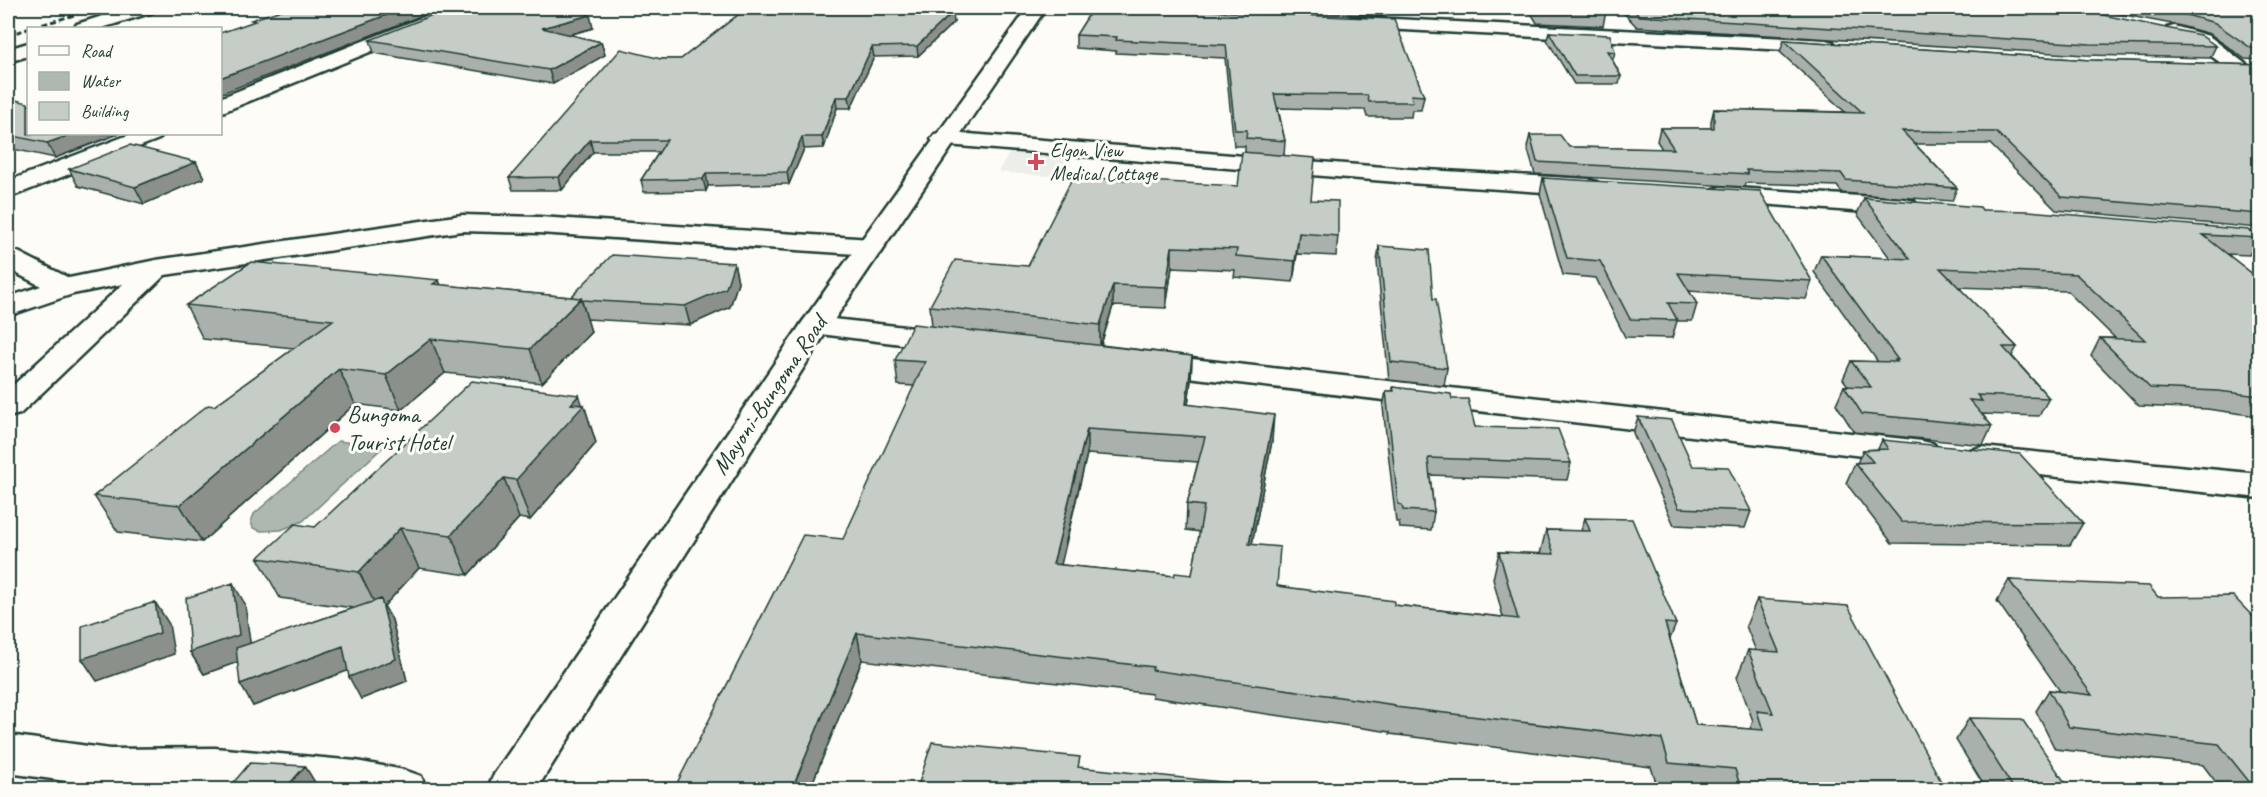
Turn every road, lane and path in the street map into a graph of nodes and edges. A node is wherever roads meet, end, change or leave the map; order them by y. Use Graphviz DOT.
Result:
graph roads {
  1 [pos="146,8"];
  2 [pos="461,8"];
  3 [pos="1037,8"];
  4 [pos="1333,22"];
  5 [pos="87,27"];
  6 [pos="2154,28"];
  7 [pos="1840,47"];
  8 [pos="27,48"];
  9 [pos="8,56"];
  10 [pos="2204,67"];
  11 [pos="2250,68"];
  12 [pos="222,105"];
  13 [pos="148,135"];
  14 [pos="943,139"];
  15 [pos="1608,188"];
  16 [pos="8,190"];
  17 [pos="1702,194"];
  18 [pos="1925,209"];
  19 [pos="871,247"];
  20 [pos="8,258"];
  21 [pos="156,268"];
  22 [pos="65,287"];
  23 [pos="8,307"];
  24 [pos="814,326"];
  25 [pos="981,345"];
  26 [pos="1123,361"];
  27 [pos="8,407"];
  28 [pos="2259,486"];
  29 [pos="8,754"];
  30 [pos="100,779"];
  31 [pos="404,789"];
  32 [pos="510,789"];
  1 -- 5 [label="street"];
  2 -- 12 [label="street"];
  3 -- 14 [label="street, Mayoni-Bungoma Road"];
  4 -- 7 [label="street"];
  6 -- 11 [label="street"];
  8 -- 9 [label="street"];
  10 -- 11 [label="street"];
  13 -- 16 [label="street"];
  14 -- 15 [label="street"];
  14 -- 19 [label="street, Mayoni-Bungoma Road"];
  17 -- 18 [label="street"];
  19 -- 21 [label="street"];
  19 -- 24 [label="street, Mayoni-Bungoma Road"];
  20 -- 22 [label="street"];
  21 -- 22 [label="street"];
  21 -- 27 [label="street"];
  22 -- 23 [label="street"];
  24 -- 25 [label="street"];
  24 -- 32 [label="street, Mayoni-Bungoma Road"];
  26 -- 28 [label="street"];
  29 -- 30 [label="street"];
  30 -- 31 [label="street"];
}
